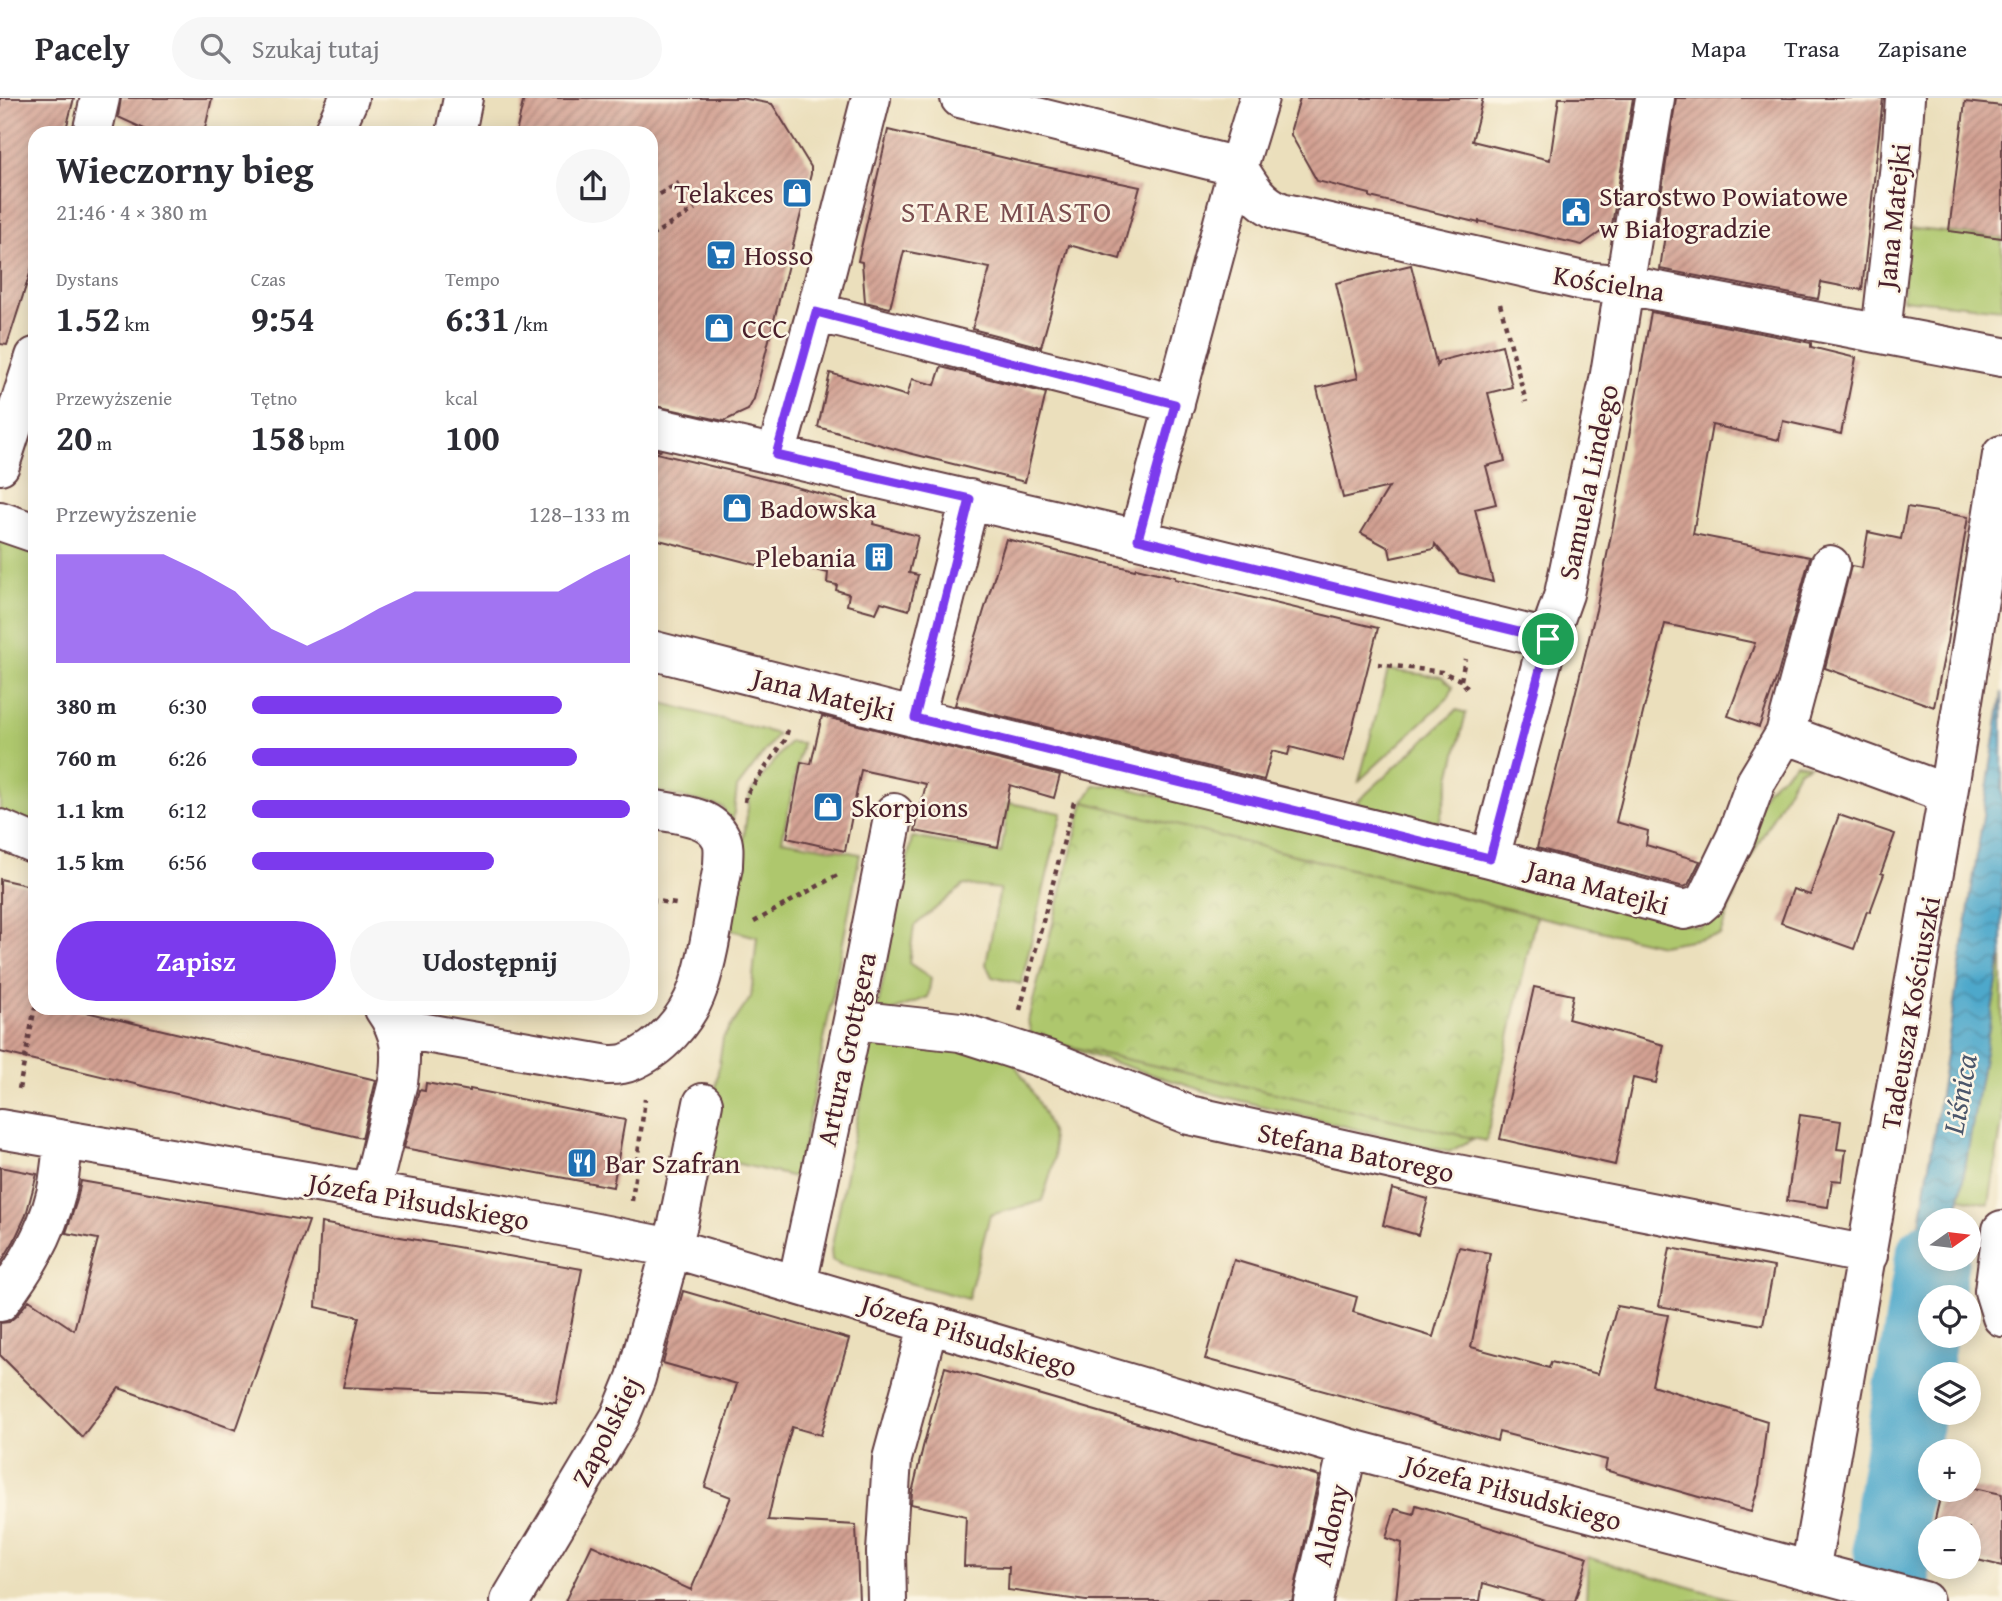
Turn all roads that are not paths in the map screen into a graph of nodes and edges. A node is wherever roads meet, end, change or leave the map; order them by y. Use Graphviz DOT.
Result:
graph roads {
  1 [pos="100,98"];
  2 [pos="349,98"];
  3 [pos="463,98"];
  4 [pos="871,98"];
  5 [pos="960,98"];
  6 [pos="1259,98"];
  7 [pos="1655,98"];
  8 [pos="1905,98"];
  9 [pos="94,126"];
  10 [pos="336,126"];
  11 [pos="457,126"];
  12 [pos="1238,167"];
  13 [pos="1626,285"];
  14 [pos="816,312"];
  15 [pos="1881,333"];
  16 [pos="2002,357"];
  17 [pos="28,379"];
  18 [pos="1175,404"];
  19 [pos="658,428"];
  20 [pos="776,455"];
  21 [pos="2002,455"];
  22 [pos="0,465"];
  23 [pos="970,499"];
  24 [pos="0,522"];
  25 [pos="28,531"];
  26 [pos="1138,539"];
  27 [pos="1830,565"];
  28 [pos="1548,639"];
  29 [pos="658,652"];
  30 [pos="915,718"];
  31 [pos="1785,734"];
  32 [pos="1948,794"];
  33 [pos="658,811"];
  34 [pos="894,813"];
  35 [pos="0,829"];
  36 [pos="28,841"];
  37 [pos="1490,858"];
  38 [pos="390,1018"];
  39 [pos="853,1020"];
  40 [pos="703,1103"];
  41 [pos="0,1129"];
  42 [pos="64,1140"];
  43 [pos="370,1192"];
  44 [pos="2002,1230"];
  45 [pos="672,1248"];
  46 [pos="1868,1255"];
  47 [pos="797,1284"];
  48 [pos="0,1302"];
  49 [pos="2002,1317"];
  50 [pos="929,1323"];
  51 [pos="1348,1448"];
  52 [pos="1810,1571"];
  53 [pos="510,1601"];
  54 [pos="887,1601"];
  55 [pos="1313,1601"];
  56 [pos="1923,1601"];
  1 -- 9 [label="street"];
  2 -- 10 [label="street"];
  3 -- 11 [label="street"];
  4 -- 14 [label="street"];
  5 -- 12 [label="street"];
  6 -- 12 [label="street"];
  7 -- 13 [label="street, Samuela Lindego"];
  8 -- 15 [label="street, Jana Matejki"];
  12 -- 13 [label="street, Kościelna"];
  12 -- 18 [label="street"];
  13 -- 15 [label="street, Kościelna"];
  13 -- 28 [label="street, Samuela Lindego"];
  14 -- 18 [label="street"];
  14 -- 20 [label="street"];
  15 -- 16 [label="street, Kościelna"];
  17 -- 22 [label="street"];
  18 -- 26 [label="street"];
  19 -- 20 [label="street"];
  20 -- 23 [label="street"];
  21 -- 32 [label="street, Tadeusza Kościuszki"];
  23 -- 26 [label="street"];
  23 -- 30 [label="street"];
  24 -- 25 [label="street"];
  26 -- 28 [label="street"];
  27 -- 31 [label="street, Jana Matejki"];
  28 -- 37 [label="street, Samuela Lindego"];
  29 -- 30 [label="street, Jana Matejki"];
  30 -- 37 [label="street, Jana Matejki"];
  31 -- 32 [label="street"];
  31 -- 37 [label="street, Jana Matejki"];
  32 -- 46 [label="street, Tadeusza Kościuszki"];
  33 -- 38 [label="street"];
  34 -- 39 [label="street, Artura Grottgera"];
  35 -- 36 [label="street"];
  38 -- 43 [label="street"];
  39 -- 46 [label="street, Stefana Batorego"];
  39 -- 47 [label="street, Artura Grottgera"];
  40 -- 45 [label="street, Zapolskiej"];
  41 -- 42 [label="street, Józefa Piłsudskiego"];
  42 -- 43 [label="street, Józefa Piłsudskiego"];
  42 -- 48 [label="street"];
  43 -- 45 [label="street, Józefa Piłsudskiego"];
  44 -- 49 [label="street"];
  45 -- 47 [label="street, Józefa Piłsudskiego"];
  45 -- 53 [label="street, Zapolskiej"];
  46 -- 52 [label="street, Tadeusza Kościuszki"];
  47 -- 50 [label="street, Józefa Piłsudskiego"];
  50 -- 51 [label="street, Józefa Piłsudskiego"];
  50 -- 54 [label="street"];
  51 -- 52 [label="street, Józefa Piłsudskiego"];
  51 -- 55 [label="street, Aldony"];
  52 -- 56 [label="street, Józefa Piłsudskiego"];
}
